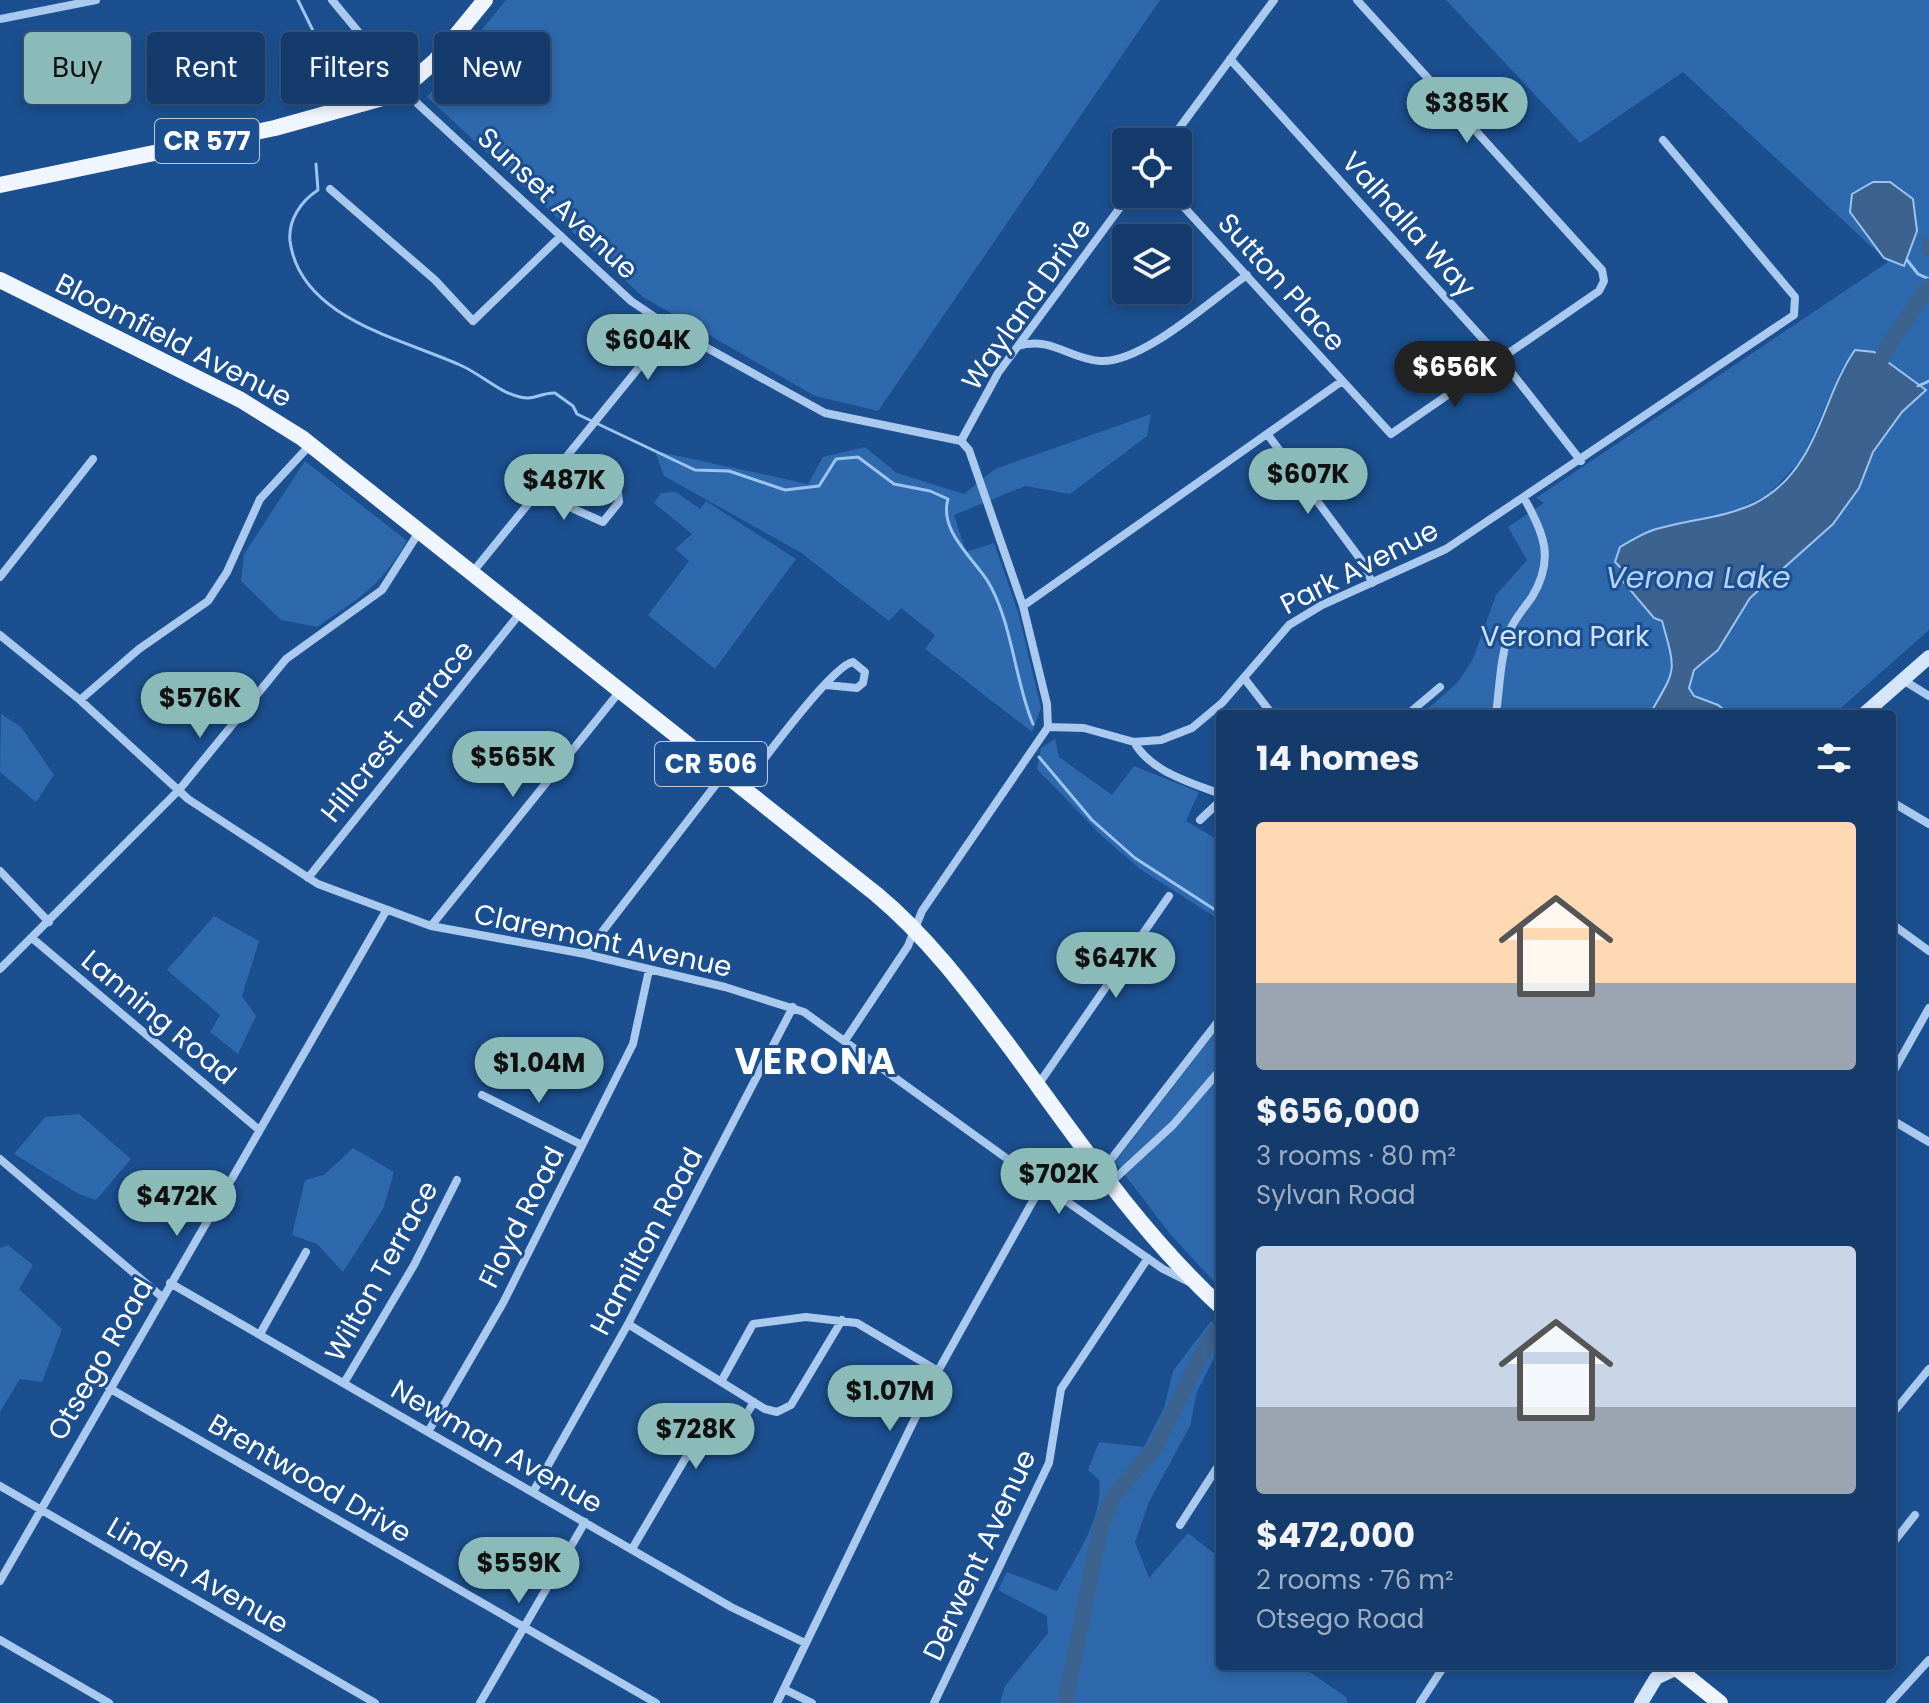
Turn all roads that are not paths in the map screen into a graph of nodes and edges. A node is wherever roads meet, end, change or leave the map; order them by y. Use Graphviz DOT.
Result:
graph roads {
  1 [pos="96,0"];
  2 [pos="332,0"];
  3 [pos="485,0"];
  4 [pos="1274,0"];
  5 [pos="1357,0"];
  6 [pos="0,19"];
  7 [pos="358,32"];
  8 [pos="1230,59"];
  9 [pos="418,76"];
  10 [pos="418,101"];
  11 [pos="360,104"];
  12 [pos="1179,128"];
  13 [pos="1663,140"];
  14 [pos="0,185"];
  15 [pos="330,189"];
  16 [pos="1120,208"];
  17 [pos="1185,208"];
  18 [pos="561,236"];
  19 [pos="1247,275"];
  20 [pos="0,280"];
  21 [pos="671,328"];
  22 [pos="1017,347"];
  23 [pos="1501,359"];
  24 [pos="1342,381"];
  25 [pos="1268,435"];
  26 [pos="962,437"];
  27 [pos="310,444"];
  28 [pos="93,459"];
  29 [pos="1581,461"];
  30 [pos="560,465"];
  31 [pos="538,493"];
  32 [pos="1524,498"];
  33 [pos="420,531"];
  34 [pos="472,573"];
  35 [pos="0,577"];
  36 [pos="1372,583"];
  37 [pos="1023,606"];
  38 [pos="521,612"];
  39 [pos="0,635"];
  40 [pos="1929,657"];
  41 [pos="1244,678"];
  42 [pos="1903,680"];
  43 [pos="826,685"];
  44 [pos="1440,687"];
  45 [pos="620,691"];
  46 [pos="1929,696"];
  47 [pos="80,700"];
  48 [pos="1269,710"];
  49 [pos="1413,710"];
  50 [pos="1497,710"];
  51 [pos="1869,710"];
  52 [pos="1048,727"];
  53 [pos="1134,742"];
  54 [pos="724,774"];
  55 [pos="742,788"];
  56 [pos="179,790"];
  57 [pos="1216,792"];
  58 [pos="1896,804"];
  59 [pos="1216,805"];
  60 [pos="1200,820"];
  61 [pos="1929,824"];
  62 [pos="0,871"];
  63 [pos="308,878"];
  64 [pos="1169,896"];
  65 [pos="386,911"];
  66 [pos="49,922"];
  67 [pos="431,926"];
  68 [pos="1896,927"];
  69 [pos="915,928"];
  70 [pos="32,938"];
  71 [pos="1929,951"];
  72 [pos="585,954"];
  73 [pos="0,969"];
  74 [pos="649,970"];
  75 [pos="793,1007"];
  76 [pos="1929,1008"];
  77 [pos="1216,1025"];
  78 [pos="846,1039"];
  79 [pos="1896,1067"];
  80 [pos="1216,1075"];
  81 [pos="1038,1086"];
  82 [pos="482,1095"];
  83 [pos="1896,1122"];
  84 [pos="258,1129"];
  85 [pos="1929,1142"];
  86 [pos="582,1145"];
  87 [pos="1083,1147"];
  88 [pos="0,1159"];
  89 [pos="1105,1178"];
  90 [pos="457,1180"];
  91 [pos="1042,1184"];
  92 [pos="306,1252"];
  93 [pos="1148,1258"];
  94 [pos="170,1283"];
  95 [pos="1201,1289"];
  96 [pos="162,1297"];
  97 [pos="1216,1302"];
  98 [pos="842,1320"];
  99 [pos="628,1324"];
  100 [pos="260,1334"];
  101 [pos="1929,1369"];
  102 [pos="938,1371"];
  103 [pos="722,1380"];
  104 [pos="1925,1381"];
  105 [pos="344,1383"];
  106 [pos="109,1388"];
  107 [pos="754,1402"];
  108 [pos="1896,1410"];
  109 [pos="428,1432"];
  110 [pos="1216,1469"];
  111 [pos="0,1486"];
  112 [pos="533,1492"];
  113 [pos="39,1509"];
  114 [pos="1915,1515"];
  115 [pos="585,1522"];
  116 [pos="1180,1525"];
  117 [pos="1896,1537"];
  118 [pos="632,1549"];
  119 [pos="0,1581"];
  120 [pos="524,1627"];
  121 [pos="0,1640"];
  122 [pos="805,1643"];
  123 [pos="1929,1660"];
  124 [pos="1441,1670"];
  125 [pos="1671,1670"];
  126 [pos="1681,1670"];
  127 [pos="784,1689"];
  128 [pos="109,1703"];
  129 [pos="375,1703"];
  130 [pos="480,1703"];
  131 [pos="656,1703"];
  132 [pos="777,1703"];
  133 [pos="812,1703"];
  134 [pos="934,1703"];
  135 [pos="1420,1703"];
  136 [pos="1641,1703"];
  137 [pos="1720,1703"];
  138 [pos="1890,1703"];
  1 -- 6 [label="street"];
  2 -- 7 [label="street, Sunset Avenue"];
  3 -- 9 [label="main road, CR 577"];
  4 -- 8 [label="street"];
  5 -- 23 [label="street"];
  8 -- 12 [label="street"];
  8 -- 23 [label="street, Valhalla Way"];
  10 -- 18 [label="street, Sunset Avenue"];
  11 -- 14 [label="main road, CR 577"];
  13 -- 29 [label="street, Park Avenue"];
  15 -- 18 [label="street"];
  16 -- 22 [label="street, Wayland Drive"];
  17 -- 19 [label="street, Sutton Place"];
  18 -- 21 [label="street, Sunset Avenue"];
  19 -- 22 [label="street"];
  19 -- 24 [label="street, Sutton Place"];
  20 -- 27 [label="main road, Bloomfield Avenue / CR 506"];
  21 -- 26 [label="street, Sunset Avenue"];
  21 -- 30 [label="street"];
  22 -- 26 [label="street, Wayland Drive"];
  23 -- 24 [label="street, Sutton Place"];
  23 -- 29 [label="street, Valhalla Way"];
  24 -- 25 [label="street"];
  25 -- 36 [label="street"];
  25 -- 37 [label="street"];
  26 -- 37 [label="street"];
  27 -- 33 [label="main road, Bloomfield Avenue / CR 506"];
  27 -- 47 [label="street"];
  28 -- 35 [label="street"];
  29 -- 32 [label="street, Park Avenue"];
  30 -- 31 [label="street"];
  30 -- 31 [label="street"];
  31 -- 34 [label="street"];
  32 -- 36 [label="street, Park Avenue"];
  32 -- 50 [label="street"];
  33 -- 34 [label="main road, Bloomfield Avenue / CR 506"];
  33 -- 56 [label="street"];
  34 -- 38 [label="main road, Bloomfield Avenue / CR 506"];
  36 -- 41 [label="street, Park Avenue"];
  37 -- 52 [label="street"];
  38 -- 45 [label="main road, Bloomfield Avenue / CR 506"];
  38 -- 63 [label="street, Hillcrest Terrace"];
  39 -- 47 [label="street, Claremont Avenue"];
  40 -- 42 [label="main road"];
  41 -- 48 [label="street"];
  41 -- 53 [label="street, Park Avenue"];
  42 -- 46 [label="street"];
  42 -- 51 [label="main road"];
  43 -- 43 [label="street"];
  43 -- 55 [label="street"];
  44 -- 49 [label="street"];
  45 -- 54 [label="main road, Bloomfield Avenue / CR 506"];
  45 -- 67 [label="street"];
  47 -- 56 [label="street, Claremont Avenue"];
  52 -- 53 [label="street, Park Avenue"];
  52 -- 69 [label="street"];
  53 -- 57 [label="street"];
  54 -- 55 [label="main road, Bloomfield Avenue / CR 506"];
  54 -- 72 [label="street"];
  55 -- 69 [label="main road, Bloomfield Avenue / CR 506"];
  56 -- 63 [label="street, Claremont Avenue"];
  56 -- 66 [label="street"];
  58 -- 61 [label="street"];
  59 -- 60 [label="street"];
  62 -- 66 [label="street"];
  63 -- 65 [label="street, Claremont Avenue"];
  64 -- 81 [label="street"];
  65 -- 67 [label="street, Claremont Avenue"];
  65 -- 84 [label="street, Otsego Road"];
  66 -- 70 [label="street"];
  67 -- 72 [label="street, Claremont Avenue"];
  68 -- 71 [label="street"];
  69 -- 78 [label="street"];
  69 -- 81 [label="main road, Bloomfield Avenue / CR 506"];
  70 -- 73 [label="street"];
  70 -- 84 [label="street, Lanning Road"];
  72 -- 74 [label="street, Claremont Avenue"];
  74 -- 75 [label="street, Claremont Avenue"];
  74 -- 86 [label="street, Floyd Road"];
  75 -- 78 [label="street, Claremont Avenue"];
  75 -- 99 [label="street, Hamilton Road"];
  76 -- 79 [label="street"];
  77 -- 89 [label="street"];
  78 -- 91 [label="street, Claremont Avenue"];
  80 -- 89 [label="street"];
  81 -- 87 [label="main road, Bloomfield Avenue / CR 506"];
  82 -- 86 [label="street"];
  83 -- 85 [label="street"];
  84 -- 94 [label="street, Otsego Road"];
  86 -- 109 [label="street, Floyd Road"];
  87 -- 89 [label="main road, Bloomfield Avenue / CR 506"];
  87 -- 91 [label="street"];
  88 -- 96 [label="street"];
  89 -- 95 [label="main road, Bloomfield Avenue / CR 506"];
  90 -- 105 [label="street, Wilton Terrace"];
  91 -- 93 [label="street, Claremont Avenue"];
  91 -- 102 [label="street"];
  92 -- 100 [label="street"];
  93 -- 95 [label="street, Claremont Avenue"];
  93 -- 134 [label="street, Derwent Avenue"];
  94 -- 96 [label="street, Otsego Road"];
  94 -- 100 [label="street, Newman Avenue"];
  95 -- 97 [label="main road, Bloomfield Avenue / CR 506"];
  96 -- 106 [label="street, Otsego Road"];
  98 -- 102 [label="street"];
  98 -- 103 [label="street"];
  98 -- 107 [label="street"];
  99 -- 103 [label="street"];
  99 -- 112 [label="street, Hamilton Road"];
  100 -- 105 [label="street, Newman Avenue"];
  101 -- 104 [label="street"];
  102 -- 122 [label="street"];
  103 -- 107 [label="street"];
  104 -- 108 [label="street"];
  105 -- 109 [label="street, Newman Avenue"];
  106 -- 113 [label="street, Otsego Road"];
  106 -- 120 [label="street, Brentwood Drive"];
  107 -- 118 [label="street"];
  109 -- 112 [label="street, Newman Avenue"];
  110 -- 116 [label="street"];
  111 -- 113 [label="street, Linden Avenue"];
  112 -- 115 [label="street, Newman Avenue"];
  113 -- 119 [label="street, Otsego Road"];
  113 -- 129 [label="street, Linden Avenue"];
  114 -- 117 [label="street"];
  115 -- 118 [label="street, Newman Avenue"];
  115 -- 120 [label="street"];
  118 -- 122 [label="street, Newman Avenue"];
  120 -- 130 [label="street"];
  120 -- 131 [label="street, Brentwood Drive"];
  121 -- 128 [label="street"];
  122 -- 127 [label="street"];
  123 -- 138 [label="street"];
  124 -- 135 [label="street"];
  125 -- 136 [label="main road"];
  126 -- 137 [label="main road"];
  127 -- 132 [label="street"];
  127 -- 133 [label="street"];
}
